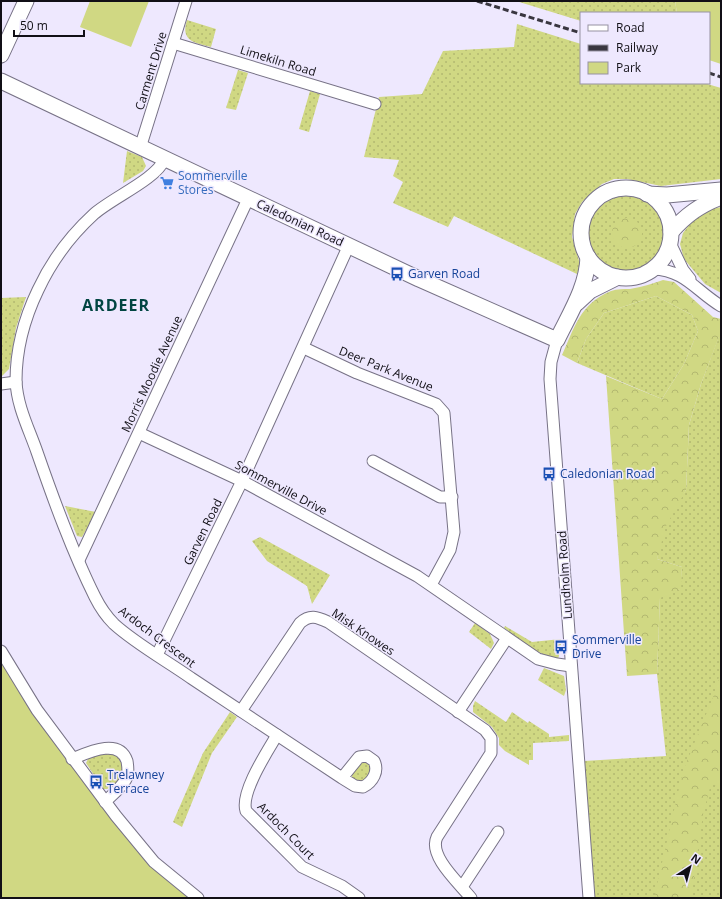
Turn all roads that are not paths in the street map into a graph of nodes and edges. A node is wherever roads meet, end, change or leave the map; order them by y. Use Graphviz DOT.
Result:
graph roads {
  1 [pos="26,1"];
  2 [pos="186,1"];
  3 [pos="173,43"];
  4 [pos="1,55"];
  5 [pos="1,81"];
  6 [pos="375,104"];
  7 [pos="140,148"];
  8 [pos="164,160"];
  9 [pos="721,190"];
  10 [pos="647,194"];
  11 [pos="721,197"];
  12 [pos="248,199"];
  13 [pos="670,237"];
  14 [pos="349,246"];
  15 [pos="588,257"];
  16 [pos="653,269"];
  17 [pos="618,277"];
  18 [pos="696,287"];
  19 [pos="575,305"];
  20 [pos="721,306"];
  21 [pos="557,340"];
  22 [pos="304,348"];
  23 [pos="16,382"];
  24 [pos="1,384"];
  25 [pos="139,433"];
  26 [pos="373,461"];
  27 [pos="242,481"];
  28 [pos="452,497"];
  29 [pos="79,560"];
  30 [pos="431,585"];
  31 [pos="507,638"];
  32 [pos="1,651"];
  33 [pos="157,655"];
  34 [pos="571,666"];
  35 [pos="241,711"];
  36 [pos="458,712"];
  37 [pos="277,735"];
  38 [pos="72,759"];
  39 [pos="342,778"];
  40 [pos="105,802"];
  41 [pos="498,832"];
  42 [pos="462,887"];
  43 [pos="198,898"];
  44 [pos="359,898"];
  45 [pos="471,898"];
  46 [pos="589,898"];
  1 -- 4 [label="main road"];
  2 -- 3 [label="street, Carment Drive"];
  3 -- 6 [label="street, Limekiln Road"];
  3 -- 7 [label="street, Carment Drive"];
  5 -- 7 [label="main road, Caledonian Road"];
  7 -- 8 [label="main road, Caledonian Road"];
  8 -- 12 [label="main road, Caledonian Road"];
  8 -- 23 [label="street, Ardoch Crescent"];
  9 -- 10 [label="main road"];
  10 -- 13 [label="main road"];
  10 -- 15 [label="main road"];
  11 -- 13 [label="main road"];
  12 -- 14 [label="main road, Caledonian Road"];
  12 -- 25 [label="street, Morris Moodie Avenue"];
  13 -- 16 [label="main road"];
  13 -- 18 [label="street"];
  14 -- 21 [label="main road, Caledonian Road"];
  14 -- 22 [label="street, Garven Road"];
  15 -- 17 [label="main road"];
  15 -- 19 [label="main road"];
  16 -- 17 [label="main road"];
  16 -- 18 [label="street"];
  17 -- 19 [label="main road"];
  18 -- 20 [label="street"];
  19 -- 21 [label="main road, Lundholm Road"];
  21 -- 34 [label="street, Lundholm Road"];
  22 -- 27 [label="street, Garven Road"];
  22 -- 28 [label="street, Deer Park Avenue"];
  23 -- 24 [label="street"];
  23 -- 29 [label="street, Ardoch Crescent"];
  25 -- 27 [label="street, Sommerville Drive"];
  25 -- 29 [label="street, Morris Moodie Avenue"];
  26 -- 28 [label="street"];
  27 -- 30 [label="street, Sommerville Drive"];
  27 -- 33 [label="street, Garven Road"];
  28 -- 30 [label="street, Deer Park Avenue"];
  29 -- 33 [label="street, Ardoch Crescent"];
  30 -- 31 [label="street, Sommerville Drive"];
  31 -- 34 [label="street, Sommerville Drive"];
  31 -- 36 [label="street"];
  32 -- 38 [label="street"];
  33 -- 35 [label="street, Ardoch Crescent"];
  34 -- 46 [label="street, Lundholm Road"];
  35 -- 36 [label="street, Misk Knowes"];
  35 -- 37 [label="street, Ardoch Crescent"];
  36 -- 42 [label="street, Misk Knowes"];
  37 -- 39 [label="street, Ardoch Crescent"];
  37 -- 44 [label="street, Ardoch Court"];
  38 -- 40 [label="street"];
  38 -- 40 [label="street"];
  40 -- 43 [label="street"];
  41 -- 42 [label="street"];
  42 -- 45 [label="street, Misk Knowes"];
}
